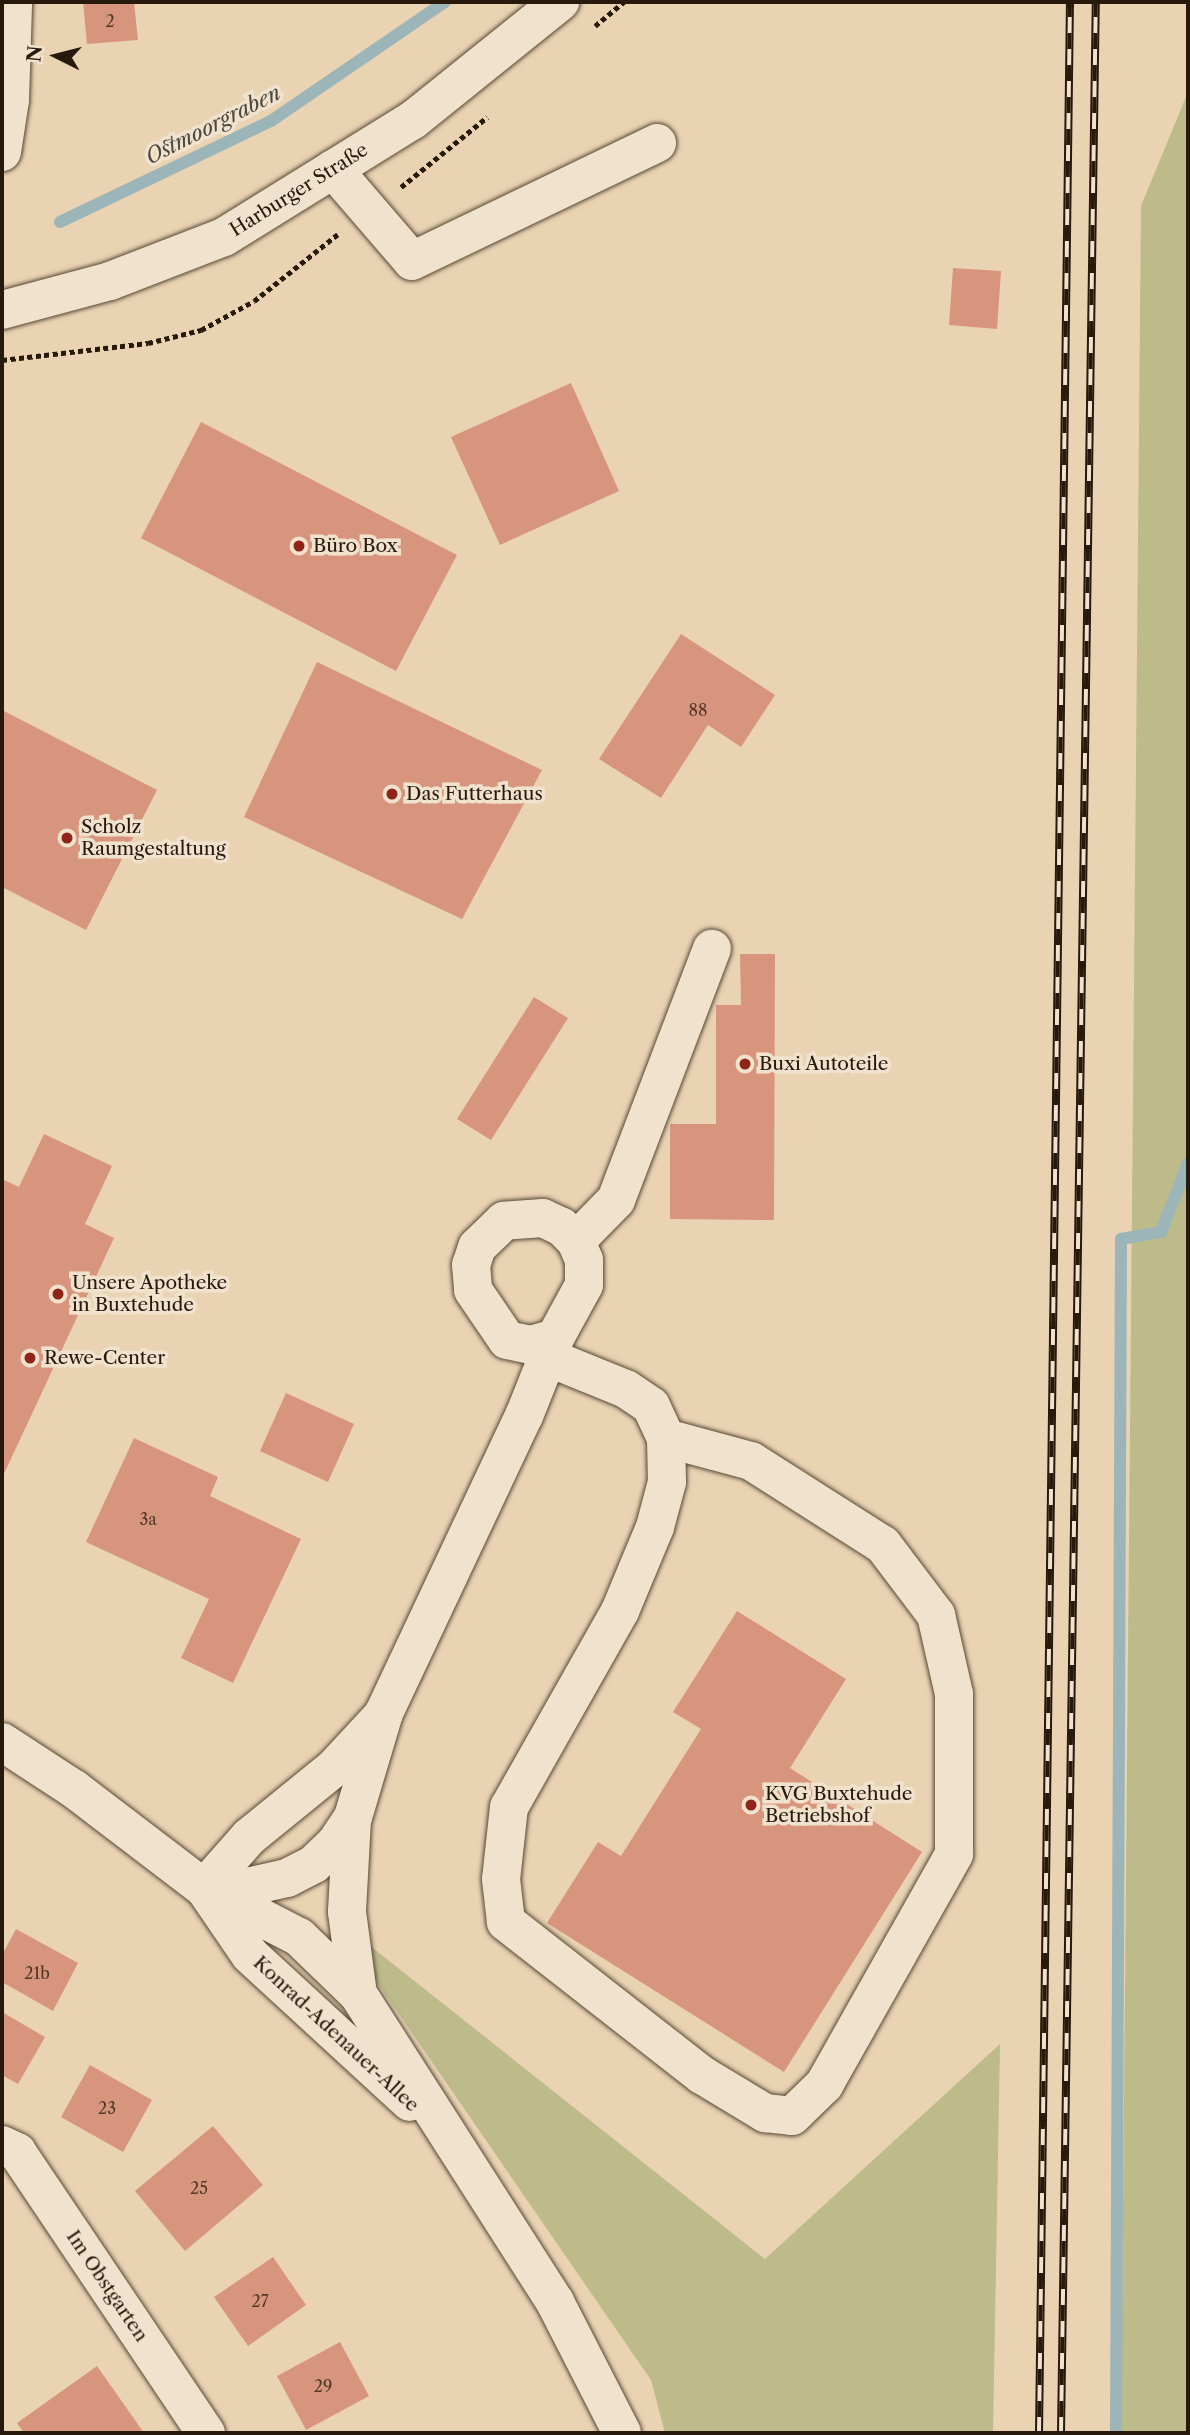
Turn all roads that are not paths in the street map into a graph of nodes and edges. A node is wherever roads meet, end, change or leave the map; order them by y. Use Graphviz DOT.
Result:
graph roads {
  1 [pos="13,2"];
  2 [pos="560,2"];
  3 [pos="657,143"];
  4 [pos="2,152"];
  5 [pos="333,170"];
  6 [pos="2,310"];
  7 [pos="712,949"];
  8 [pos="576,1241"];
  9 [pos="507,1340"];
  10 [pos="551,1348"];
  11 [pos="524,1416"];
  12 [pos="666,1438"];
  13 [pos="384,1713"];
  14 [pos="2,1742"];
  15 [pos="353,1817"];
  16 [pos="204,1888"];
  17 [pos="358,1994"];
  18 [pos="450,2139"];
  19 [pos="2,2145"];
  20 [pos="206,2433"];
  21 [pos="622,2433"];
  1 -- 4 [label="street"];
  2 -- 5 [label="street, Harburger Straße"];
  3 -- 5 [label="street"];
  5 -- 6 [label="street, Harburger Straße"];
  7 -- 8 [label="street"];
  8 -- 9 [label="street"];
  8 -- 10 [label="street, Konrad-Adenauer-Allee"];
  9 -- 10 [label="street"];
  9 -- 11 [label="street"];
  10 -- 11 [label="street, Konrad-Adenauer-Allee"];
  10 -- 12 [label="street"];
  11 -- 13 [label="street, Konrad-Adenauer-Allee"];
  12 -- 12 [label="street"];
  13 -- 15 [label="street, Konrad-Adenauer-Allee"];
  13 -- 16 [label="street, Konrad-Adenauer-Allee"];
  14 -- 16 [label="street, Konrad-Adenauer-Allee"];
  15 -- 16 [label="street, Konrad-Adenauer-Allee"];
  15 -- 17 [label="street, Konrad-Adenauer-Allee"];
  16 -- 17 [label="street, Konrad-Adenauer-Allee"];
  16 -- 18 [label="street, Konrad-Adenauer-Allee"];
  17 -- 18 [label="street, Konrad-Adenauer-Allee"];
  18 -- 21 [label="street, Konrad-Adenauer-Allee"];
  19 -- 20 [label="street, Im Obstgarten"];
}
